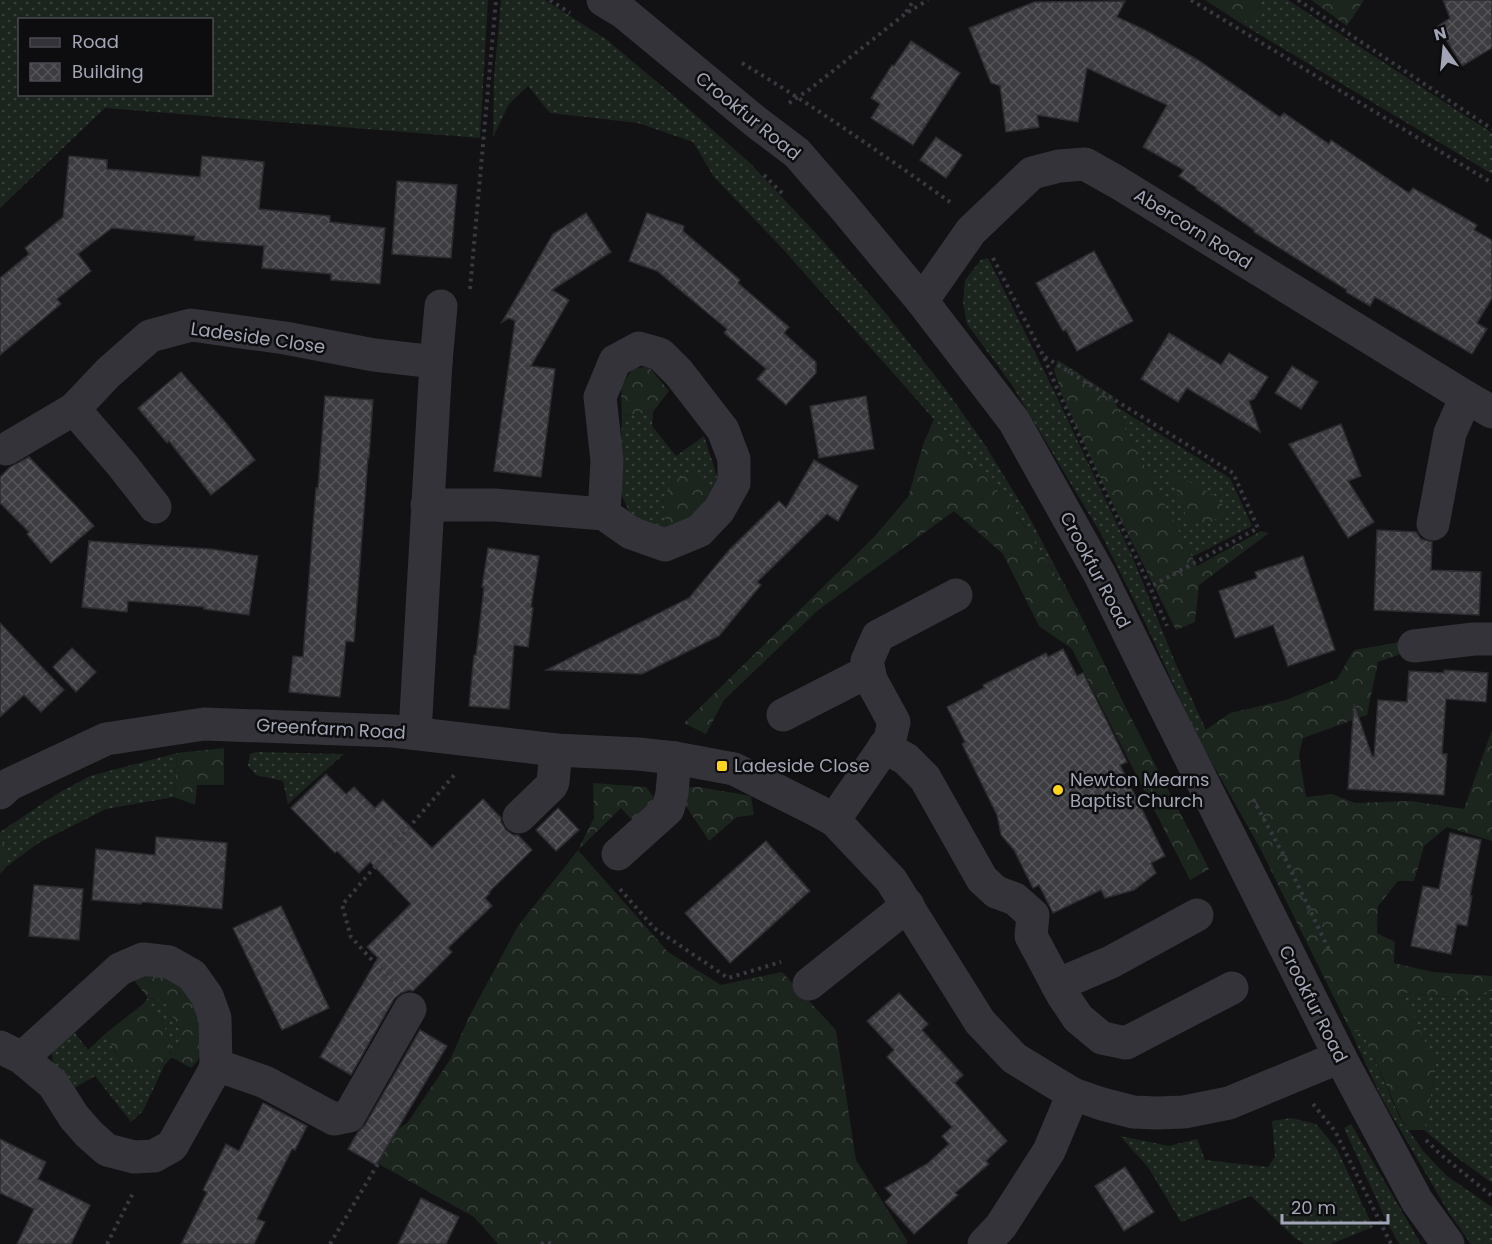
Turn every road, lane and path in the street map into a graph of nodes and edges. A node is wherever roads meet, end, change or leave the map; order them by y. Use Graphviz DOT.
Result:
graph roads {
  1 [pos="496,0"];
  2 [pos="550,0"];
  3 [pos="914,0"];
  4 [pos="928,0"];
  5 [pos="1191,0"];
  6 [pos="1298,0"];
  7 [pos="591,9"];
  8 [pos="905,14"];
  9 [pos="808,91"];
  10 [pos="1492,129"];
  11 [pos="762,173"];
  12 [pos="1492,183"];
  13 [pos="787,198"];
  14 [pos="922,301"];
  15 [pos="441,306"];
  16 [pos="1044,357"];
  17 [pos="436,362"];
  18 [pos="1479,405"];
  19 [pos="74,409"];
  20 [pos="6,449"];
  21 [pos="428,505"];
  22 [pos="155,507"];
  23 [pos="604,514"];
  24 [pos="1433,524"];
  25 [pos="1150,587"];
  26 [pos="956,595"];
  27 [pos="1492,639"];
  28 [pos="1414,646"];
  29 [pos="869,671"];
  30 [pos="783,715"];
  31 [pos="415,734"];
  32 [pos="472,741"];
  33 [pos="884,747"];
  34 [pos="556,750"];
  35 [pos="675,758"];
  36 [pos="3,783"];
  37 [pos="519,817"];
  38 [pos="834,820"];
  39 [pos="618,854"];
  40 [pos="908,905"];
  41 [pos="1197,915"];
  42 [pos="808,984"];
  43 [pos="1057,985"];
  44 [pos="1232,988"];
  45 [pos="410,1009"];
  46 [pos="11,1053"];
  47 [pos="1340,1058"];
  48 [pos="216,1065"];
  49 [pos="1291,1077"];
  50 [pos="1073,1094"];
  51 [pos="141,1156"];
  52 [pos="379,1162"];
  53 [pos="107,1244"];
  54 [pos="330,1244"];
  55 [pos="541,1244"];
  56 [pos="553,1244"];
  57 [pos="984,1244"];
  58 [pos="1391,1244"];
  59 [pos="1448,1244"];
  1 -- 15 [label="path"];
  2 -- 7 [label="path"];
  3 -- 8 [label="path"];
  4 -- 8 [label="path"];
  5 -- 12 [label="path"];
  6 -- 10 [label="path"];
  7 -- 14 [label="street, Crookfur Road"];
  8 -- 9 [label="path"];
  11 -- 13 [label="path"];
  14 -- 18 [label="street, Abercorn Road"];
  14 -- 47 [label="street, Crookfur Road"];
  15 -- 17 [label="street"];
  16 -- 25 [label="path"];
  17 -- 19 [label="street, Ladeside Close"];
  17 -- 21 [label="street"];
  18 -- 24 [label="street"];
  19 -- 20 [label="street, Ladeside Close"];
  19 -- 22 [label="street"];
  21 -- 23 [label="street"];
  21 -- 31 [label="street"];
  23 -- 23 [label="street"];
  26 -- 29 [label="street"];
  27 -- 28 [label="street"];
  29 -- 30 [label="street"];
  29 -- 33 [label="street"];
  31 -- 32 [label="street, Greenfarm Road"];
  31 -- 36 [label="street, Greenfarm Road"];
  32 -- 34 [label="street, Greenfarm Road"];
  32 -- 45 [label="path"];
  33 -- 38 [label="street"];
  33 -- 43 [label="street"];
  34 -- 35 [label="street, Greenfarm Road"];
  34 -- 37 [label="street"];
  35 -- 38 [label="street, Greenfarm Road"];
  35 -- 39 [label="street"];
  38 -- 40 [label="street, Greenfarm Road"];
  39 -- 42 [label="path"];
  40 -- 42 [label="street"];
  40 -- 50 [label="street, Greenfarm Road"];
  41 -- 43 [label="street"];
  43 -- 44 [label="street"];
  45 -- 48 [label="street"];
  46 -- 48 [label="street"];
  46 -- 51 [label="street"];
  47 -- 49 [label="street, Greenfarm Road"];
  47 -- 59 [label="street, Crookfur Road"];
  48 -- 51 [label="street"];
  49 -- 50 [label="street, Greenfarm Road"];
  49 -- 58 [label="path"];
  50 -- 57 [label="street"];
  51 -- 53 [label="path"];
  52 -- 54 [label="path"];
  55 -- 56 [label="path"];
}
